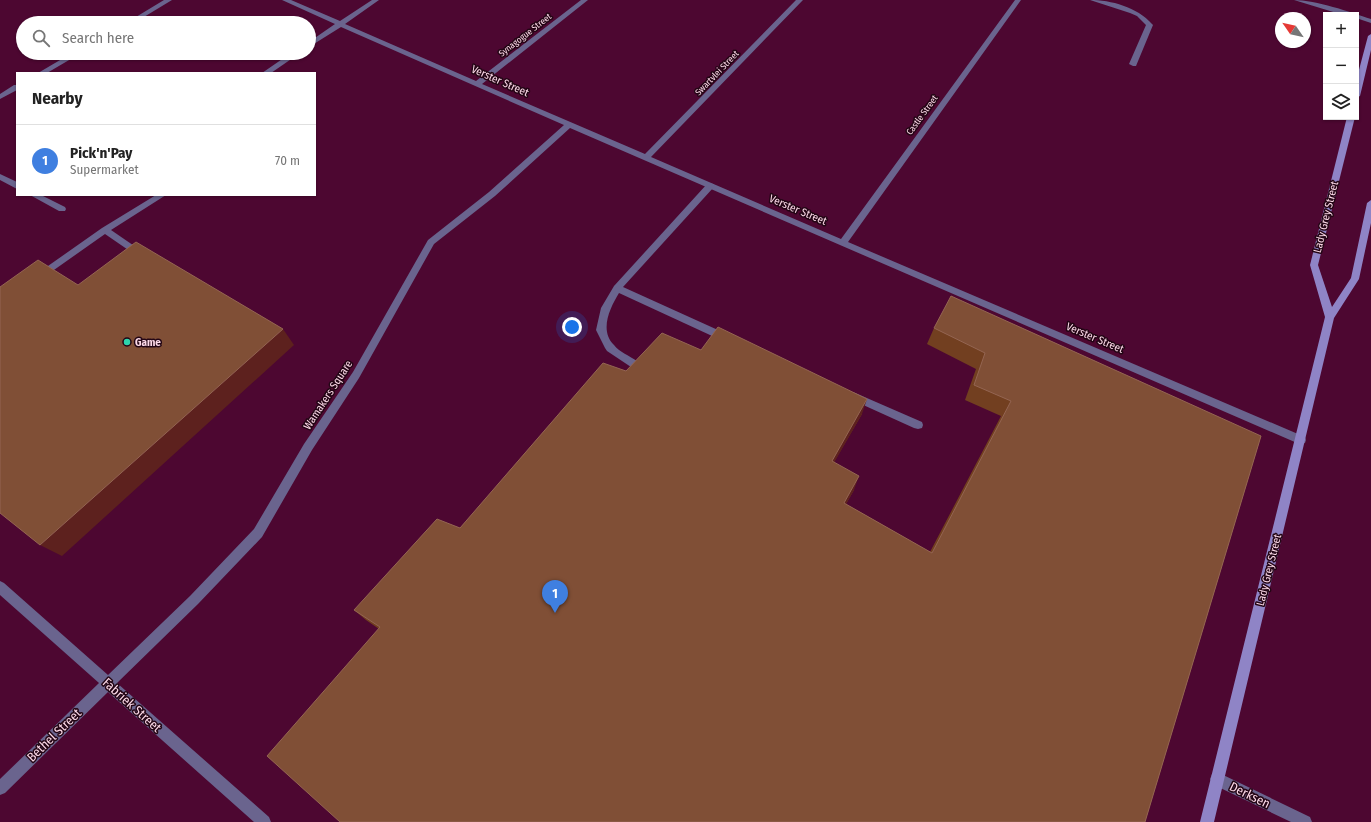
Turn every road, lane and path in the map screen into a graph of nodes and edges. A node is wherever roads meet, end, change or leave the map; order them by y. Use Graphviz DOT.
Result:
graph roads {
  1 [pos="169,0"];
  2 [pos="285,0"];
  3 [pos="376,0"];
  4 [pos="585,0"];
  5 [pos="800,0"];
  6 [pos="1018,0"];
  7 [pos="1093,0"];
  8 [pos="1296,0"];
  9 [pos="1340,12"];
  10 [pos="141,16"];
  11 [pos="1359,17"];
  12 [pos="1371,21"];
  13 [pos="340,24"];
  14 [pos="1371,36"];
  15 [pos="316,39"];
  16 [pos="65,60"];
  17 [pos="286,60"];
  18 [pos="1133,64"];
  19 [pos="44,72"];
  20 [pos="268,72"];
  21 [pos="477,84"];
  22 [pos="1359,84"];
  23 [pos="16,88"];
  24 [pos="0,97"];
  25 [pos="1350,120"];
  26 [pos="570,124"];
  27 [pos="646,158"];
  28 [pos="0,177"];
  29 [pos="16,185"];
  30 [pos="710,186"];
  31 [pos="36,196"];
  32 [pos="160,196"];
  33 [pos="1371,203"];
  34 [pos="62,210"];
  35 [pos="105,230"];
  36 [pos="843,242"];
  37 [pos="140,254"];
  38 [pos="31,282"];
  39 [pos="617,288"];
  40 [pos="1330,317"];
  41 [pos="732,340"];
  42 [pos="634,364"];
  43 [pos="847,392"];
  44 [pos="918,425"];
  45 [pos="1301,440"];
  46 [pos="0,587"];
  47 [pos="107,683"];
  48 [pos="1217,779"];
  49 [pos="0,788"];
  50 [pos="258,820"];
  51 [pos="1207,822"];
  52 [pos="1304,822"];
  1 -- 10 [label="street"];
  2 -- 13 [label="street, Verster Street"];
  3 -- 13 [label="street"];
  4 -- 21 [label="street, Synagogue Street"];
  5 -- 27 [label="street, Swartvlei Street"];
  6 -- 36 [label="street, Castle Street"];
  7 -- 18 [label="street"];
  8 -- 9 [label="street"];
  11 -- 12 [label="street"];
  13 -- 15 [label="street"];
  13 -- 21 [label="street, Verster Street"];
  14 -- 22 [label="main road"];
  16 -- 19 [label="street"];
  17 -- 20 [label="street"];
  21 -- 26 [label="street, Verster Street"];
  23 -- 24 [label="street"];
  25 -- 40 [label="main road, Lady Grey Street"];
  26 -- 27 [label="street, Verster Street"];
  26 -- 47 [label="street, Wamakers Square"];
  27 -- 30 [label="street, Verster Street"];
  28 -- 29 [label="street"];
  30 -- 36 [label="street, Verster Street"];
  30 -- 39 [label="street"];
  31 -- 34 [label="street"];
  32 -- 35 [label="street"];
  33 -- 40 [label="main road, Lady Grey Street"];
  35 -- 37 [label="street"];
  35 -- 38 [label="street"];
  36 -- 45 [label="street, Verster Street"];
  39 -- 41 [label="street"];
  39 -- 42 [label="street"];
  40 -- 45 [label="main road, Lady Grey Street"];
  43 -- 44 [label="street"];
  45 -- 48 [label="main road, Lady Grey Street"];
  46 -- 47 [label="street, Fabriek Street"];
  47 -- 49 [label="street, Bethel Street"];
  47 -- 50 [label="street, Fabriek Street"];
  48 -- 51 [label="main road, Lady Grey Street"];
  48 -- 52 [label="street, Derksen"];
}
